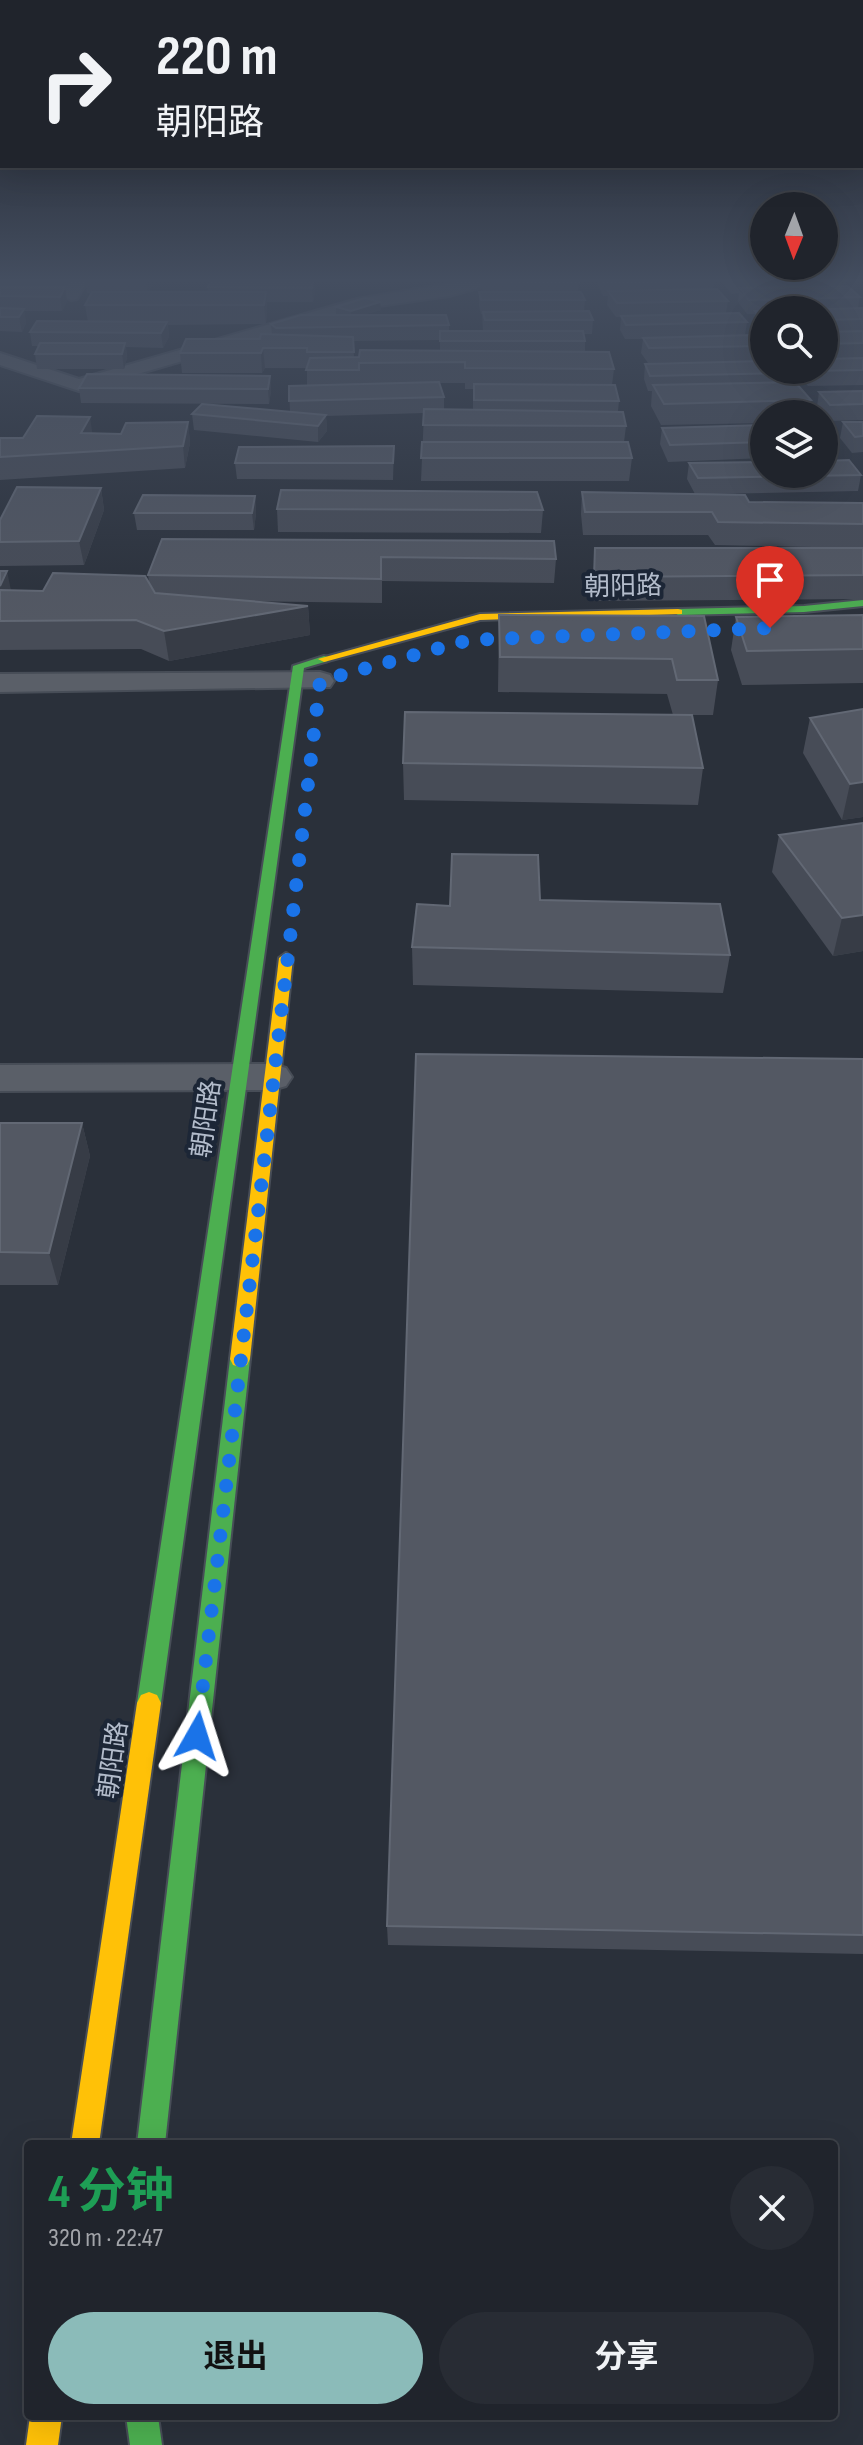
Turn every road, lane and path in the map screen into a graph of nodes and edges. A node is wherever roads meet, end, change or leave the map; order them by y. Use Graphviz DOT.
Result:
graph roads {
  1 [pos="863,603"];
  2 [pos="863,621"];
  3 [pos="754,629"];
  4 [pos="0,683"];
  5 [pos="318,684"];
  6 [pos="289,934"];
  7 [pos="256,1077"];
  8 [pos="0,1078"];
  9 [pos="86,2140"];
  10 [pos="151,2140"];
  11 [pos="45,2420"];
  12 [pos="143,2420"];
  13 [pos="42,2445"];
  14 [pos="146,2445"];
  1 -- 5 [label="street, 朝阳路"];
  2 -- 3 [label="street"];
  4 -- 5 [label="street"];
  5 -- 7 [label="street, 朝阳路"];
  6 -- 7 [label="street, 朝阳路"];
  7 -- 8 [label="street"];
  7 -- 9 [label="street, 朝阳路"];
  7 -- 10 [label="street, 朝阳路"];
  11 -- 13 [label="street"];
  12 -- 14 [label="street"];
}
